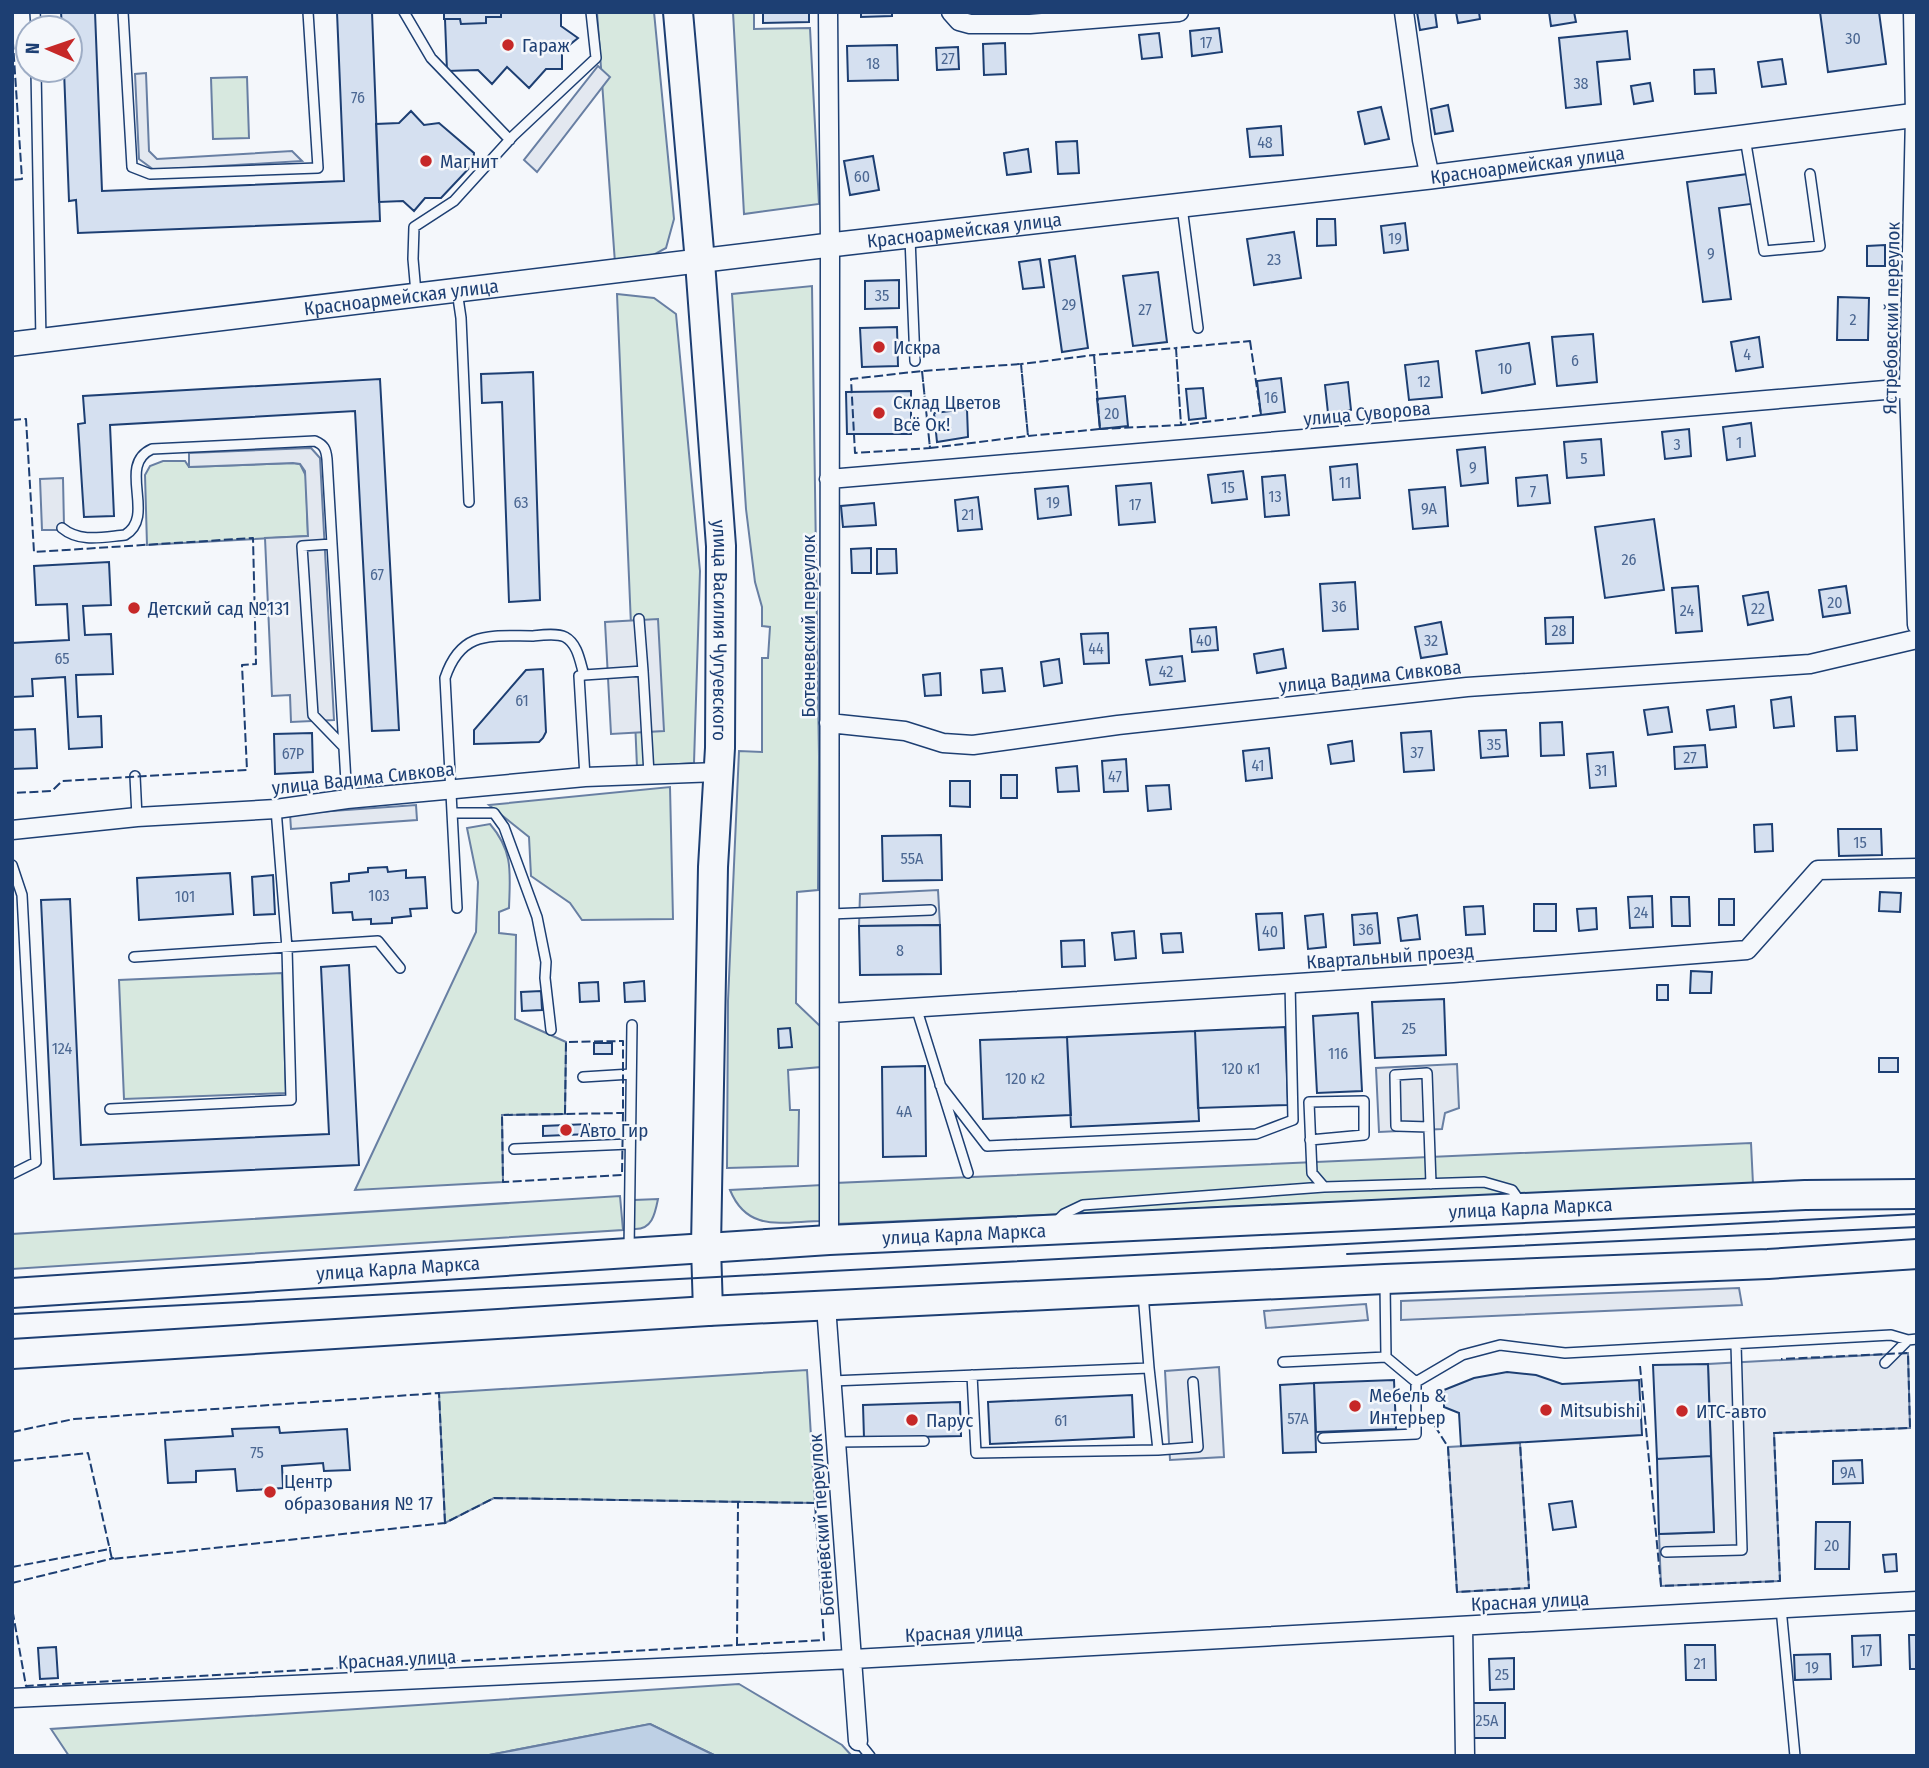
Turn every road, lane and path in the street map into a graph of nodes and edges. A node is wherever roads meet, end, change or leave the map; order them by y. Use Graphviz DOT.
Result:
graph roads {
  1 [pos="123,12"];
  2 [pos="308,12"];
  3 [pos="404,12"];
  4 [pos="591,12"];
  5 [pos="678,12"];
  6 [pos="828,12"];
  7 [pos="951,12"];
  8 [pos="1179,12"];
  9 [pos="1404,12"];
  10 [pos="1913,12"];
  11 [pos="1916,51"];
  12 [pos="36,84"];
  13 [pos="1916,115"];
  14 [pos="1745,136"];
  15 [pos="510,140"];
  16 [pos="1810,174"];
  17 [pos="1430,177"];
  18 [pos="1182,205"];
  19 [pos="910,236"];
  20 [pos="830,245"];
  21 [pos="700,262"];
  22 [pos="457,291"];
  23 [pos="417,296"];
  24 [pos="1198,328"];
  25 [pos="41,341"];
  26 [pos="12,344"];
  27 [pos="915,361"];
  28 [pos="1909,388"];
  29 [pos="829,480"];
  30 [pos="469,502"];
  31 [pos="62,528"];
  32 [pos="1915,533"];
  33 [pos="332,544"];
  34 [pos="639,619"];
  35 [pos="1917,625"];
  36 [pos="1917,639"];
  37 [pos="643,671"];
  38 [pos="584,675"];
  39 [pos="830,723"];
  40 [pos="344,746"];
  41 [pos="718,772"];
  42 [pos="649,774"];
  43 [pos="135,776"];
  44 [pos="585,777"];
  45 [pos="449,790"];
  46 [pos="347,799"];
  47 [pos="276,808"];
  48 [pos="452,813"];
  49 [pos="136,817"];
  50 [pos="12,830"];
  51 [pos="12,865"];
  52 [pos="1917,869"];
  53 [pos="22,895"];
  54 [pos="12,907"];
  55 [pos="457,908"];
  56 [pos="931,910"];
  57 [pos="830,914"];
  58 [pos="286,948"];
  59 [pos="134,957"];
  60 [pos="400,968"];
  61 [pos="1290,984"];
  62 [pos="916,1007"];
  63 [pos="830,1013"];
  64 [pos="632,1025"];
  65 [pos="551,1030"];
  66 [pos="631,1074"];
  67 [pos="583,1077"];
  68 [pos="940,1084"];
  69 [pos="110,1109"];
  70 [pos="1429,1127"];
  71 [pos="1310,1140"];
  72 [pos="629,1144"];
  73 [pos="514,1149"];
  74 [pos="968,1173"];
  75 [pos="12,1174"];
  76 [pos="1431,1184"];
  77 [pos="1324,1187"];
  78 [pos="1917,1194"];
  79 [pos="1524,1208"];
  80 [pos="1049,1229"];
  81 [pos="829,1240"];
  82 [pos="706,1247"];
  83 [pos="629,1252"];
  84 [pos="1917,1254"];
  85 [pos="1385,1279"];
  86 [pos="1143,1290"];
  87 [pos="12,1293"];
  88 [pos="826,1306"];
  89 [pos="708,1311"];
  90 [pos="1912,1339"];
  91 [pos="1736,1344"];
  92 [pos="12,1354"];
  93 [pos="1386,1357"];
  94 [pos="1283,1362"];
  95 [pos="1885,1363"];
  96 [pos="1149,1368"];
  97 [pos="972,1375"];
  98 [pos="832,1381"];
  99 [pos="1193,1382"];
  100 [pos="1416,1382"];
  101 [pos="1323,1438"];
  102 [pos="924,1441"];
  103 [pos="836,1442"];
  104 [pos="1158,1450"];
  105 [pos="1666,1552"];
  106 [pos="1917,1601"];
  107 [pos="1781,1608"];
  108 [pos="1463,1626"];
  109 [pos="853,1660"];
  110 [pos="12,1698"];
  111 [pos="858,1741"];
  112 [pos="870,1756"];
  113 [pos="1465,1756"];
  114 [pos="1795,1756"];
  1 -- 2 [label="lane"];
  3 -- 15 [label="lane"];
  4 -- 15 [label="lane"];
  5 -- 21 [label="main road, улица Василия Чугуевского"];
  6 -- 20 [label="street, Ботеневский переулок"];
  7 -- 8 [label="street"];
  9 -- 17 [label="street"];
  10 -- 11 [label="street, Ястребовский переулок"];
  11 -- 13 [label="street, Ястребовский переулок"];
  12 -- 25 [label="lane"];
  13 -- 14 [label="street, Красноармейская улица"];
  13 -- 28 [label="street, Ястребовский переулок"];
  14 -- 16 [label="lane"];
  14 -- 17 [label="street, Красноармейская улица"];
  15 -- 23 [label="lane"];
  17 -- 18 [label="street, Красноармейская улица"];
  18 -- 19 [label="street, Красноармейская улица"];
  18 -- 24 [label="lane"];
  19 -- 20 [label="street, Красноармейская улица"];
  19 -- 27 [label="lane"];
  20 -- 21 [label="street, Красноармейская улица"];
  20 -- 29 [label="street, Ботеневский переулок"];
  21 -- 22 [label="street, Красноармейская улица"];
  21 -- 41 [label="main road, улица Василия Чугуевского"];
  22 -- 23 [label="street, Красноармейская улица"];
  22 -- 30 [label="lane"];
  23 -- 25 [label="street, Красноармейская улица"];
  25 -- 26 [label="street, Красноармейская улица"];
  28 -- 29 [label="street, улица Суворова"];
  28 -- 32 [label="street, Ястребовский переулок"];
  29 -- 39 [label="street, Ботеневский переулок"];
  31 -- 33 [label="lane"];
  32 -- 35 [label="street, Ястребовский переулок"];
  33 -- 40 [label="lane"];
  33 -- 40 [label="lane"];
  34 -- 37 [label="lane"];
  36 -- 39 [label="street, улица Вадима Сивкова"];
  37 -- 38 [label="lane"];
  37 -- 42 [label="lane"];
  38 -- 44 [label="lane"];
  38 -- 45 [label="lane"];
  39 -- 57 [label="street, Ботеневский переулок"];
  40 -- 46 [label="lane"];
  41 -- 42 [label="street, улица Вадима Сивкова"];
  41 -- 82 [label="main road, улица Василия Чугуевского"];
  42 -- 44 [label="street, улица Вадима Сивкова"];
  43 -- 49 [label="lane"];
  44 -- 45 [label="street, улица Вадима Сивкова"];
  45 -- 46 [label="street, улица Вадима Сивкова"];
  45 -- 48 [label="lane"];
  46 -- 47 [label="street, улица Вадима Сивкова"];
  47 -- 49 [label="street, улица Вадима Сивкова"];
  47 -- 58 [label="lane"];
  48 -- 55 [label="lane"];
  48 -- 65 [label="lane"];
  49 -- 50 [label="street, улица Вадима Сивкова"];
  51 -- 53 [label="lane"];
  52 -- 61 [label="street, Квартальный проезд"];
  53 -- 54 [label="lane"];
  53 -- 75 [label="lane"];
  56 -- 57 [label="lane"];
  57 -- 63 [label="street, Ботеневский переулок"];
  58 -- 59 [label="lane"];
  58 -- 60 [label="lane"];
  58 -- 69 [label="lane"];
  61 -- 62 [label="street, Квартальный проезд"];
  61 -- 68 [label="lane"];
  62 -- 63 [label="street, Квартальный проезд"];
  62 -- 68 [label="lane"];
  63 -- 81 [label="street, Ботеневский переулок"];
  64 -- 66 [label="lane"];
  66 -- 67 [label="lane"];
  66 -- 72 [label="lane"];
  68 -- 74 [label="lane"];
  70 -- 70 [label="lane"];
  70 -- 76 [label="lane"];
  71 -- 71 [label="lane"];
  71 -- 77 [label="lane"];
  72 -- 73 [label="lane"];
  72 -- 83 [label="lane"];
  76 -- 77 [label="lane"];
  76 -- 79 [label="lane"];
  77 -- 80 [label="lane"];
  78 -- 79 [label="main road, улица Карла Маркса"];
  79 -- 80 [label="main road, улица Карла Маркса"];
  80 -- 81 [label="main road, улица Карла Маркса"];
  81 -- 82 [label="main road, улица Карла Маркса"];
  82 -- 83 [label="main road, улица Карла Маркса"];
  82 -- 89 [label="main road, улица Василия Чугуевского"];
  83 -- 87 [label="main road, улица Карла Маркса"];
  84 -- 85 [label="main road"];
  85 -- 86 [label="main road"];
  85 -- 93 [label="lane"];
  86 -- 88 [label="main road"];
  86 -- 96 [label="lane"];
  88 -- 89 [label="main road"];
  88 -- 98 [label="street, Ботеневский переулок"];
  89 -- 92 [label="main road"];
  90 -- 91 [label="lane"];
  90 -- 95 [label="lane"];
  91 -- 100 [label="lane"];
  91 -- 105 [label="lane"];
  93 -- 94 [label="lane"];
  93 -- 100 [label="lane"];
  96 -- 97 [label="lane"];
  96 -- 104 [label="lane"];
  97 -- 98 [label="lane"];
  97 -- 104 [label="lane"];
  98 -- 103 [label="street, Ботеневский переулок"];
  99 -- 104 [label="lane"];
  100 -- 101 [label="lane"];
  102 -- 103 [label="lane"];
  103 -- 109 [label="street, Ботеневский переулок"];
  106 -- 107 [label="street, Красная улица"];
  107 -- 108 [label="street, Красная улица"];
  107 -- 114 [label="lane"];
  108 -- 109 [label="street, Красная улица"];
  108 -- 113 [label="street"];
  109 -- 110 [label="street, Красная улица"];
  109 -- 111 [label="street, Ботеневский переулок"];
  111 -- 112 [label="lane"];
}
